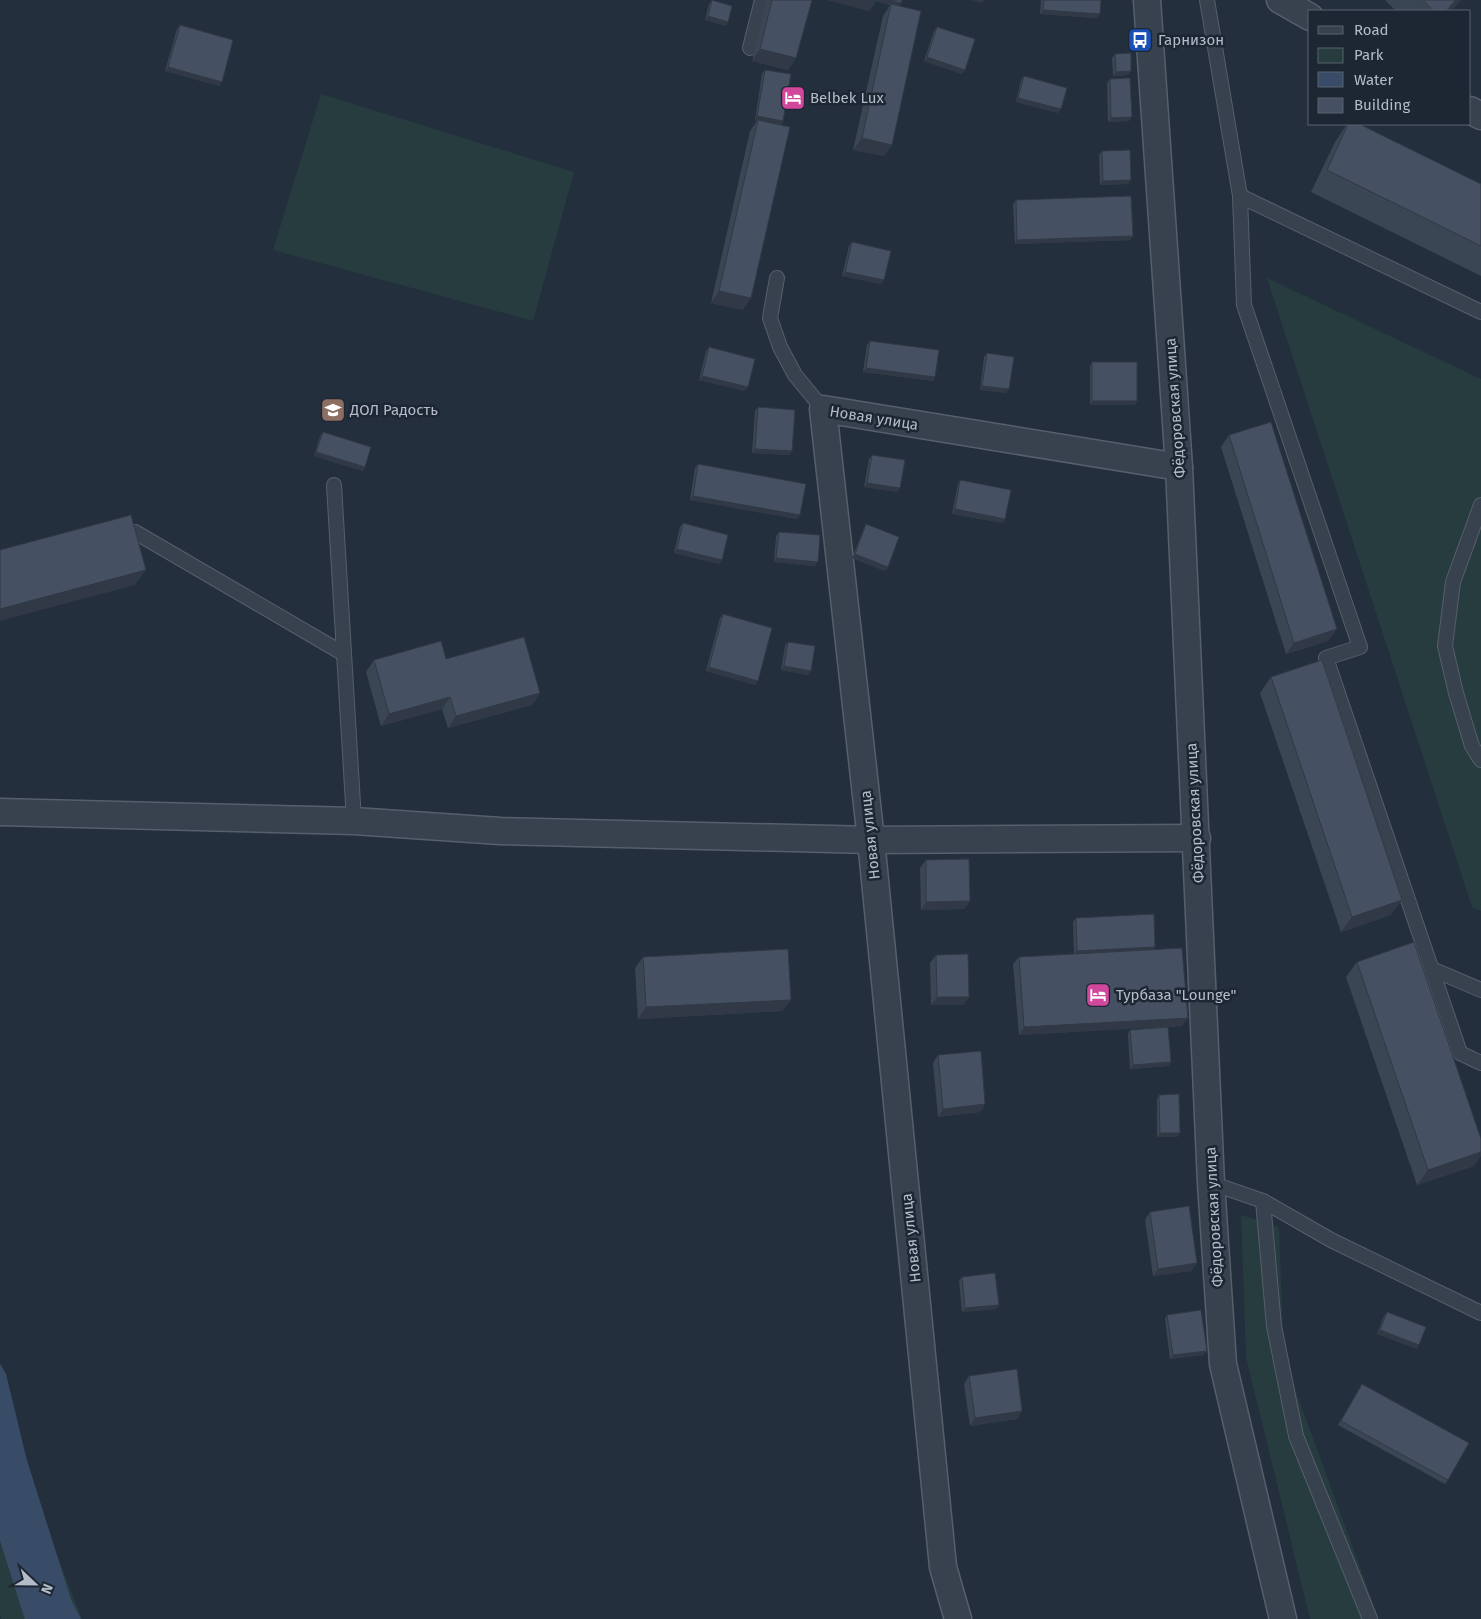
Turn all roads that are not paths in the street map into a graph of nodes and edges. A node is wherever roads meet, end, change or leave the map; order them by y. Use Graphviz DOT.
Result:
graph roads {
  1 [pos="762,0"];
  2 [pos="1148,0"];
  3 [pos="1206,0"];
  4 [pos="1280,0"];
  5 [pos="1308,16"];
  6 [pos="750,48"];
  7 [pos="1240,196"];
  8 [pos="777,278"];
  9 [pos="1481,312"];
  10 [pos="823,409"];
  11 [pos="1179,467"];
  12 [pos="334,485"];
  13 [pos="1481,505"];
  14 [pos="135,532"];
  15 [pos="344,654"];
  16 [pos="1481,760"];
  17 [pos="0,812"];
  18 [pos="354,821"];
  19 [pos="1197,838"];
  20 [pos="871,840"];
  21 [pos="1432,970"];
  22 [pos="1481,990"];
  23 [pos="1481,1063"];
  24 [pos="1211,1183"];
  25 [pos="1263,1201"];
  26 [pos="1481,1313"];
  27 [pos="958,1619"];
  28 [pos="1283,1619"];
  29 [pos="1370,1619"];
  1 -- 6 [label="lane"];
  2 -- 11 [label="street, Фёдоровская улица"];
  3 -- 7 [label="lane"];
  4 -- 5 [label="street"];
  7 -- 9 [label="lane"];
  7 -- 21 [label="lane"];
  8 -- 10 [label="lane"];
  10 -- 11 [label="street, Новая улица"];
  10 -- 20 [label="street, Новая улица"];
  11 -- 19 [label="street, Фёдоровская улица"];
  12 -- 15 [label="lane"];
  13 -- 16 [label="lane"];
  14 -- 15 [label="lane"];
  15 -- 18 [label="lane"];
  17 -- 18 [label="street"];
  18 -- 20 [label="street"];
  19 -- 20 [label="street"];
  19 -- 24 [label="street, Фёдоровская улица"];
  20 -- 27 [label="street, Новая улица"];
  21 -- 22 [label="lane"];
  21 -- 23 [label="lane"];
  24 -- 25 [label="lane"];
  24 -- 28 [label="street, Фёдоровская улица"];
  25 -- 26 [label="lane"];
  25 -- 29 [label="lane"];
}
